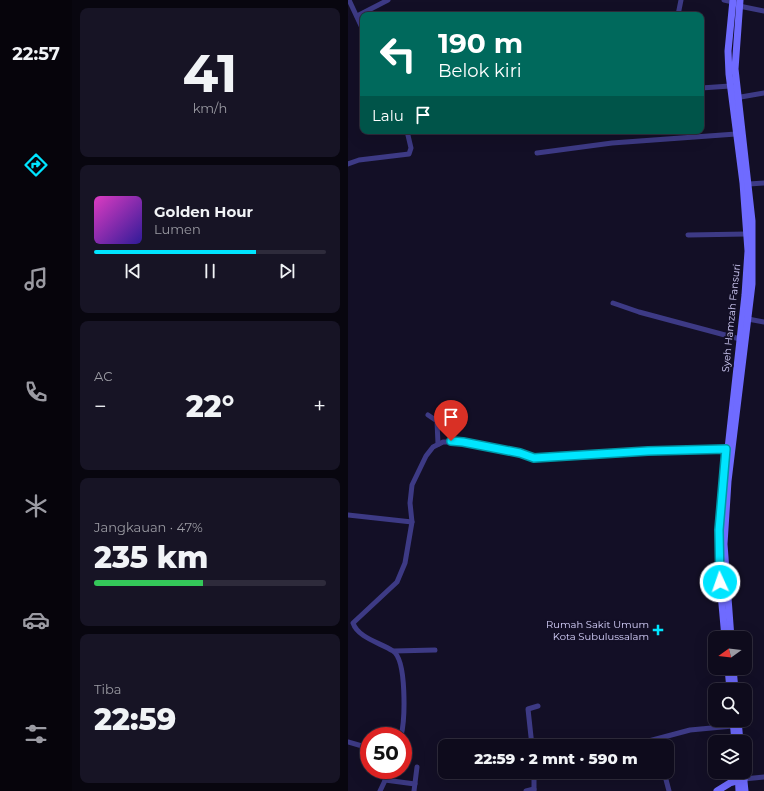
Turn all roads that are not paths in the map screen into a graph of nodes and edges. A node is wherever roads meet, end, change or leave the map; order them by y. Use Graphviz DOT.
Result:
graph roads {
  1 [pos="349,0"];
  2 [pos="388,0"];
  3 [pos="681,0"];
  4 [pos="724,0"];
  5 [pos="736,2"];
  6 [pos="764,11"];
  7 [pos="365,12"];
  8 [pos="679,12"];
  9 [pos="360,14"];
  10 [pos="357,16"];
  11 [pos="360,23"];
  12 [pos="730,86"];
  13 [pos="704,88"];
  14 [pos="764,94"];
  15 [pos="735,98"];
  16 [pos="408,134"];
  17 [pos="736,134"];
  18 [pos="537,153"];
  19 [pos="348,164"];
  20 [pos="764,183"];
  21 [pos="749,184"];
  22 [pos="749,221"];
  23 [pos="747,234"];
  24 [pos="688,235"];
  25 [pos="613,303"];
  26 [pos="748,319"];
  27 [pos="764,322"];
  28 [pos="740,339"];
  29 [pos="428,415"];
  30 [pos="438,444"];
  31 [pos="729,450"];
  32 [pos="348,515"];
  33 [pos="412,522"];
  34 [pos="722,563"];
  35 [pos="725,631"];
  36 [pos="729,631"];
  37 [pos="435,650"];
  38 [pos="394,652"];
  39 [pos="538,706"];
  40 [pos="403,727"];
  41 [pos="708,727"];
  42 [pos="531,739"];
  43 [pos="657,739"];
  44 [pos="348,742"];
  45 [pos="360,745"];
  46 [pos="417,767"];
  47 [pos="752,777"];
  48 [pos="764,777"];
  49 [pos="534,779"];
  50 [pos="665,779"];
  51 [pos="738,779"];
  52 [pos="742,779"];
  53 [pos="742,779"];
  54 [pos="385,780"];
  55 [pos="415,784"];
  56 [pos="534,790"];
  57 [pos="380,791"];
  58 [pos="414,791"];
  59 [pos="526,791"];
  60 [pos="668,791"];
  61 [pos="717,791"];
  62 [pos="739,791"];
  63 [pos="745,791"];
  1 -- 10 [label="street"];
  2 -- 7 [label="street"];
  3 -- 8 [label="street"];
  4 -- 5 [label="street"];
  5 -- 6 [label="street"];
  5 -- 12 [label="main road, Syeh Hamzah Fansuri"];
  5 -- 15 [label="main road, Syeh Hamzah Fansuri"];
  9 -- 10 [label="street"];
  10 -- 11 [label="street"];
  12 -- 13 [label="street"];
  12 -- 15 [label="main road, Syeh Hamzah Fansuri"];
  14 -- 15 [label="street"];
  15 -- 17 [label="main road, Syeh Hamzah Fansuri"];
  15 -- 21 [label="main road, Syeh Hamzah Fansuri"];
  16 -- 19 [label="street"];
  17 -- 18 [label="street"];
  17 -- 22 [label="main road, Syeh Hamzah Fansuri"];
  20 -- 21 [label="street"];
  21 -- 22 [label="main road, Syeh Hamzah Fansuri"];
  22 -- 23 [label="main road, Syeh Hamzah Fansuri"];
  22 -- 26 [label="main road, Syeh Hamzah Fansuri"];
  23 -- 24 [label="street"];
  23 -- 28 [label="main road, Syeh Hamzah Fansuri"];
  25 -- 28 [label="street"];
  26 -- 27 [label="street"];
  26 -- 31 [label="main road, Syeh Hamzah Fansuri"];
  28 -- 31 [label="main road, Syeh Hamzah Fansuri"];
  29 -- 30 [label="street"];
  30 -- 31 [label="street"];
  30 -- 33 [label="street"];
  31 -- 34 [label="main road, Syeh Hamzah Fansuri"];
  32 -- 33 [label="street"];
  33 -- 38 [label="street"];
  34 -- 35 [label="main road, Syeh Hamzah Fansuri"];
  34 -- 36 [label="main road, Syeh Hamzah Fansuri"];
  37 -- 38 [label="street"];
  38 -- 40 [label="street"];
  39 -- 42 [label="street"];
  41 -- 43 [label="street"];
  44 -- 45 [label="street"];
  46 -- 55 [label="street"];
  47 -- 48 [label="street"];
  49 -- 56 [label="street"];
  50 -- 60 [label="street"];
  51 -- 61 [label="main road"];
  52 -- 62 [label="main road"];
  53 -- 63 [label="main road"];
  54 -- 55 [label="street"];
  54 -- 57 [label="street"];
  55 -- 58 [label="street"];
  56 -- 59 [label="street"];
}
